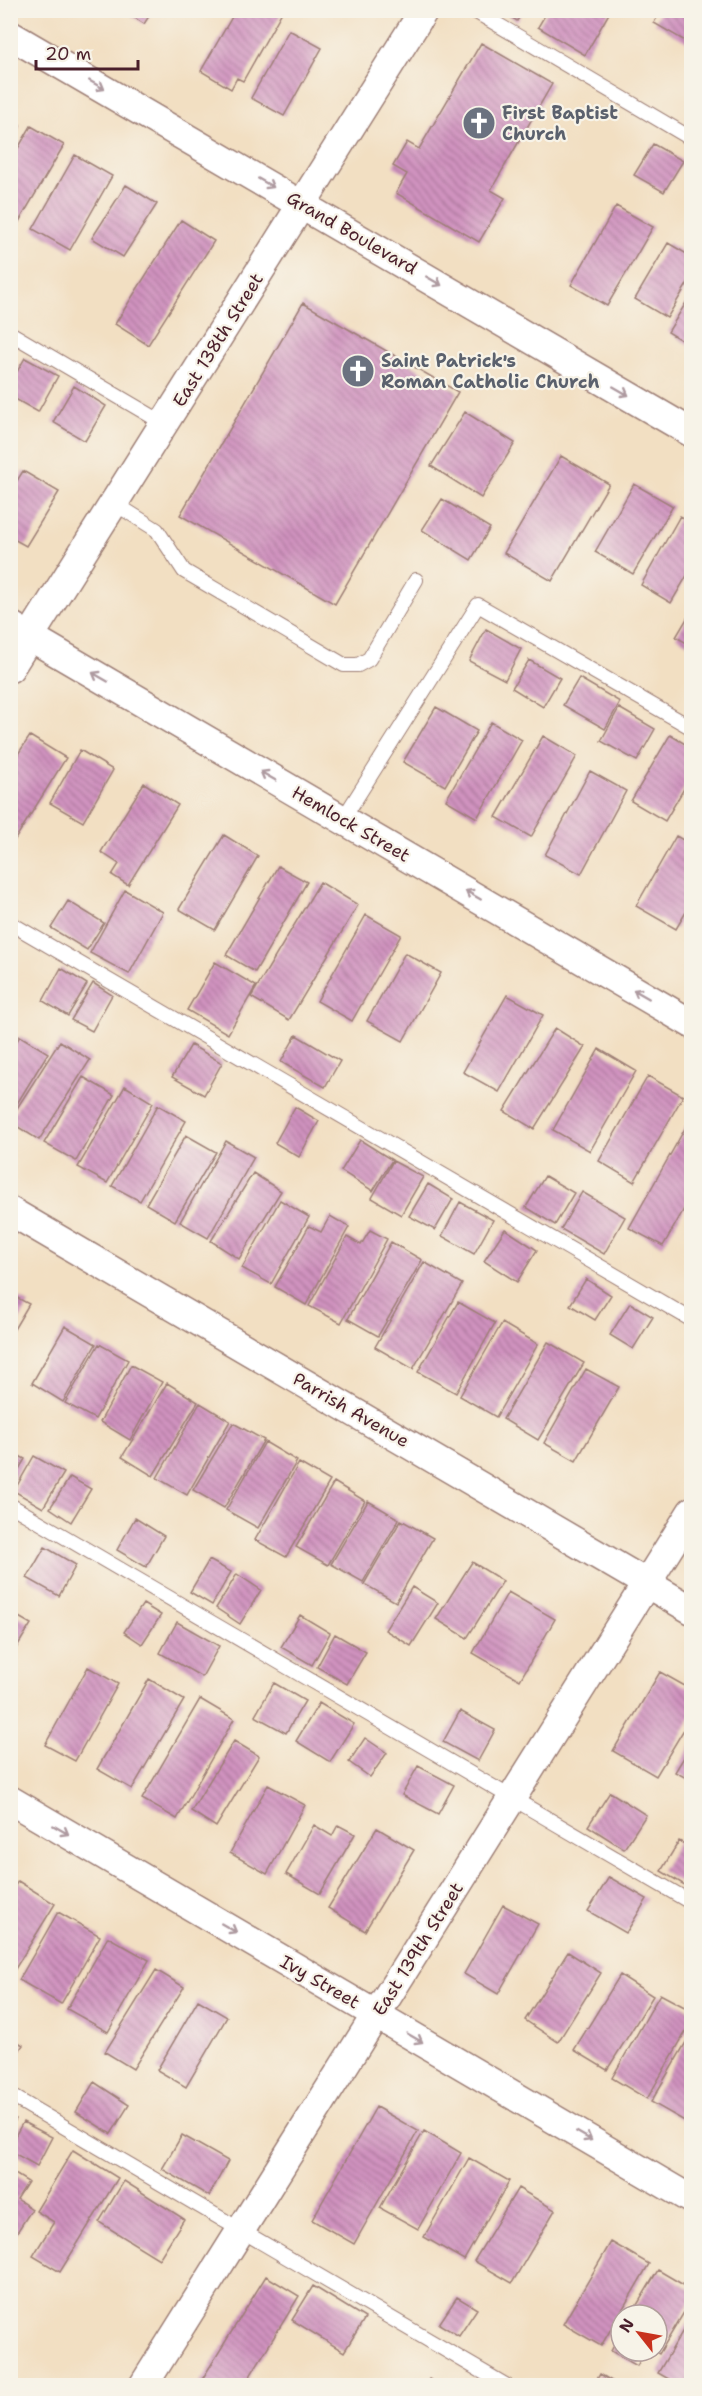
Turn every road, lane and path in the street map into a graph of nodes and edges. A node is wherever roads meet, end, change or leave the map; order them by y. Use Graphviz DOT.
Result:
graph roads {
  1 [pos="424,10"];
  2 [pos="473,10"];
  3 [pos="10,34"];
  4 [pos="692,139"];
  5 [pos="303,204"];
  6 [pos="10,333"];
  7 [pos="165,424"];
  8 [pos="692,433"];
  9 [pos="114,503"];
  10 [pos="416,580"];
  11 [pos="20,631"];
  12 [pos="10,668"];
  13 [pos="692,728"];
  14 [pos="343,819"];
  15 [pos="10,922"];
  16 [pos="692,1024"];
  17 [pos="10,1211"];
  18 [pos="692,1320"];
  19 [pos="10,1505"];
  20 [pos="692,1511"];
  21 [pos="646,1584"];
  22 [pos="692,1610"];
  23 [pos="512,1798"];
  24 [pos="10,1800"];
  25 [pos="692,1903"];
  26 [pos="376,2015"];
  27 [pos="10,2095"];
  28 [pos="692,2200"];
  29 [pos="241,2230"];
  30 [pos="143,2385"];
  31 [pos="507,2385"];
  1 -- 5 [label="street, East 138th Street"];
  2 -- 4 [label="lane"];
  3 -- 5 [label="street, Grand Boulevard, one-way"];
  5 -- 7 [label="street, East 138th Street"];
  5 -- 8 [label="street, Grand Boulevard, one-way"];
  6 -- 7 [label="lane"];
  7 -- 9 [label="street, East 138th Street"];
  9 -- 10 [label="lane"];
  9 -- 11 [label="street, East 138th Street"];
  11 -- 12 [label="street, East 138th Street"];
  14 -- 11 [label="street, Hemlock Street, one-way"];
  13 -- 14 [label="lane"];
  16 -- 14 [label="street, Hemlock Street, one-way"];
  15 -- 18 [label="lane"];
  17 -- 21 [label="street, Parrish Avenue"];
  19 -- 23 [label="lane"];
  20 -- 21 [label="street, East 139th Street"];
  21 -- 22 [label="street, Parrish Avenue"];
  21 -- 23 [label="street, East 139th Street"];
  23 -- 25 [label="lane"];
  23 -- 26 [label="street, East 139th Street"];
  24 -- 26 [label="street, Ivy Street, one-way"];
  26 -- 28 [label="street, Ivy Street, one-way"];
  26 -- 29 [label="street, East 139th Street"];
  27 -- 29 [label="lane"];
  29 -- 30 [label="street, East 139th Street"];
  29 -- 31 [label="lane"];
}
